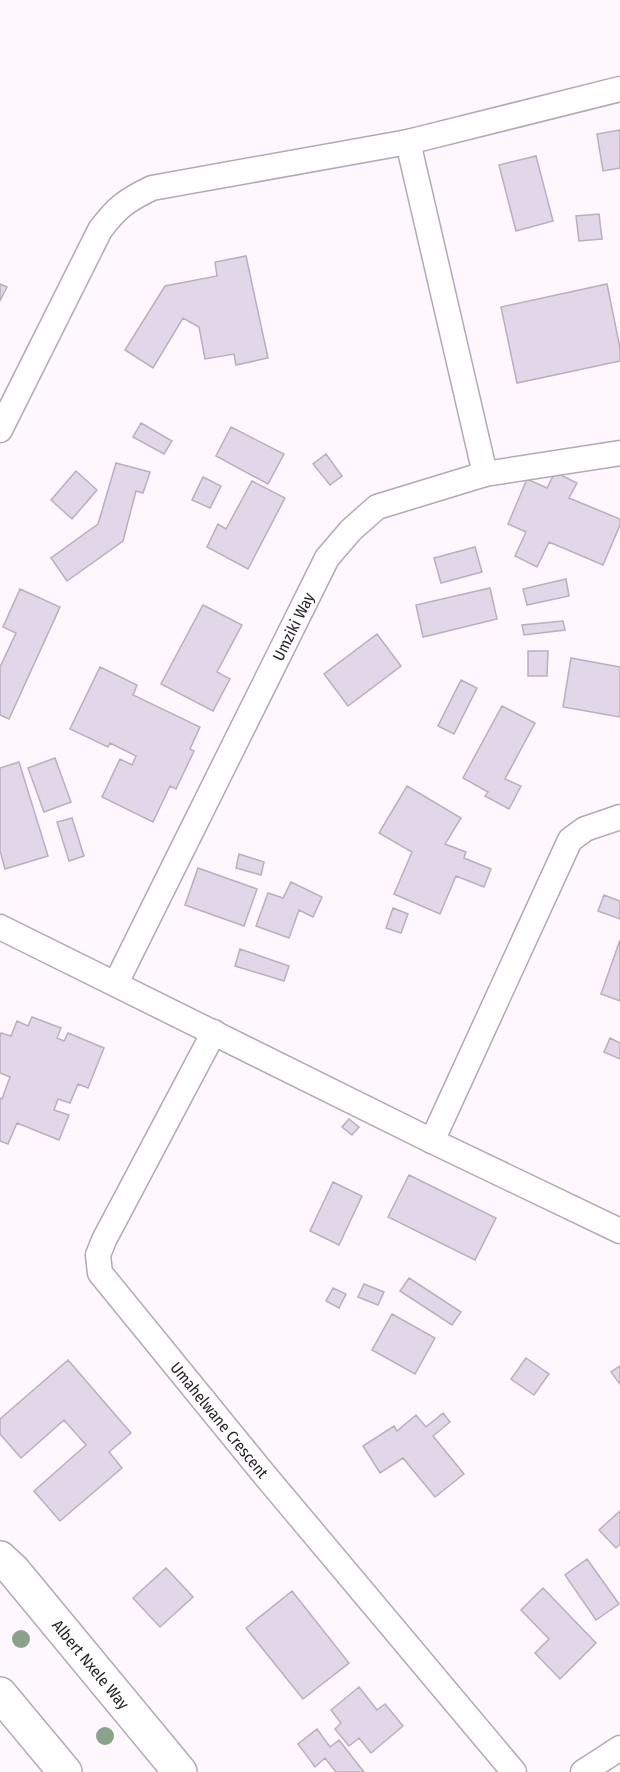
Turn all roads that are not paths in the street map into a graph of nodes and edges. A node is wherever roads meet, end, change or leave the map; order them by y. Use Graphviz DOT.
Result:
graph roads {
  1 [pos="620,89"];
  2 [pos="408,142"];
  3 [pos="0,430"];
  4 [pos="620,453"];
  5 [pos="485,474"];
  6 [pos="620,817"];
  7 [pos="0,927"];
  8 [pos="116,983"];
  9 [pos="214,1032"];
  10 [pos="432,1141"];
  11 [pos="620,1231"];
  12 [pos="0,1558"];
  13 [pos="0,1694"];
  14 [pos="620,1748"];
  15 [pos="65,1772"];
  16 [pos="180,1772"];
  17 [pos="514,1772"];
  18 [pos="583,1772"];
  1 -- 2 [label="street"];
  2 -- 3 [label="street"];
  2 -- 5 [label="street"];
  4 -- 5 [label="street, Umziki Way"];
  5 -- 8 [label="street, Umziki Way"];
  6 -- 10 [label="street"];
  7 -- 8 [label="street"];
  8 -- 9 [label="street"];
  9 -- 10 [label="street"];
  9 -- 17 [label="street, Umahelwane Crescent"];
  10 -- 11 [label="street"];
  12 -- 16 [label="main road, Albert Nxele Way"];
  13 -- 15 [label="main road"];
  14 -- 18 [label="street"];
}
